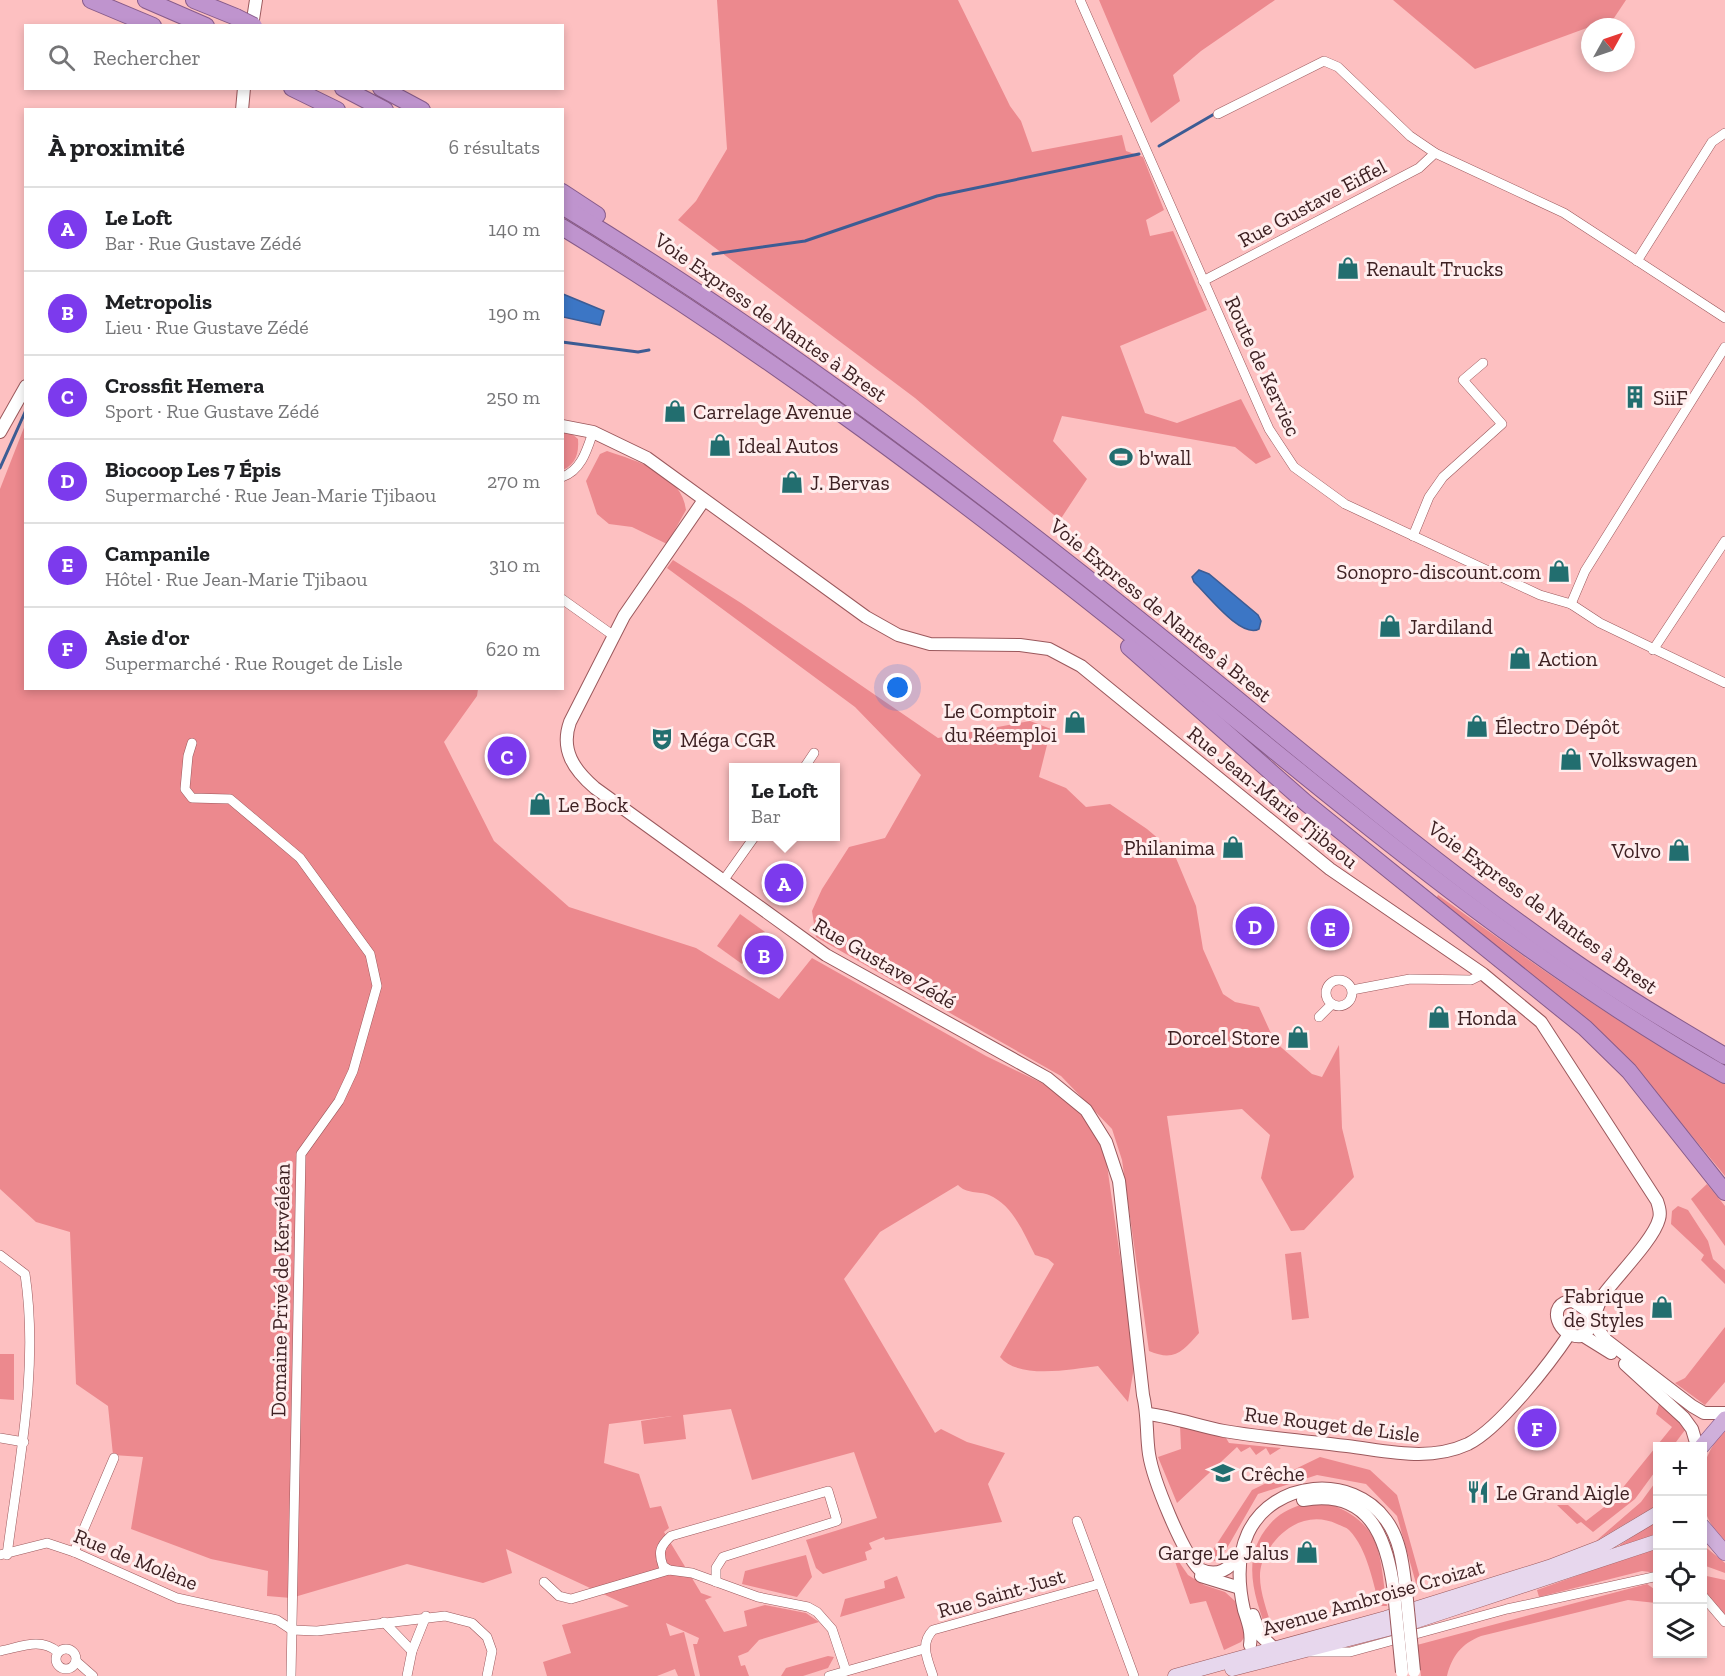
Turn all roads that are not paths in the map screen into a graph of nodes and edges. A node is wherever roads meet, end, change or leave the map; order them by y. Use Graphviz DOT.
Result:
graph roads {
  1 [pos="91,0"];
  2 [pos="146,0"];
  3 [pos="194,0"];
  4 [pos="256,0"];
  5 [pos="1080,0"];
  6 [pos="148,24"];
  7 [pos="201,24"];
  8 [pos="249,24"];
  9 [pos="253,24"];
  10 [pos="244,90"];
  11 [pos="296,90"];
  12 [pos="347,90"];
  13 [pos="385,90"];
  14 [pos="242,108"];
  15 [pos="333,108"];
  16 [pos="381,108"];
  17 [pos="418,108"];
  18 [pos="1218,114"];
  19 [pos="1725,133"];
  20 [pos="1435,153"];
  21 [pos="564,193"];
  22 [pos="564,207"];
  23 [pos="564,228"];
  24 [pos="634,250"];
  25 [pos="1637,261"];
  26 [pos="1203,281"];
  27 [pos="1725,318"];
  28 [pos="1725,347"];
  29 [pos="1483,363"];
  30 [pos="24,390"];
  31 [pos="564,426"];
  32 [pos="0,432"];
  33 [pos="593,432"];
  34 [pos="564,476"];
  35 [pos="704,500"];
  36 [pos="1413,536"];
  37 [pos="1725,541"];
  38 [pos="1043,567"];
  39 [pos="564,600"];
  40 [pos="1571,604"];
  41 [pos="614,636"];
  42 [pos="1653,650"];
  43 [pos="1725,683"];
  44 [pos="192,743"];
  45 [pos="814,753"];
  46 [pos="807,763"];
  47 [pos="752,841"];
  48 [pos="1432,857"];
  49 [pos="723,881"];
  50 [pos="1483,974"];
  51 [pos="1352,990"];
  52 [pos="1332,1004"];
  53 [pos="1319,1017"];
  54 [pos="1725,1044"];
  55 [pos="1725,1056"];
  56 [pos="1725,1075"];
  57 [pos="1682,1136"];
  58 [pos="1725,1182"];
  59 [pos="1725,1192"];
  60 [pos="0,1255"];
  61 [pos="1615,1279"];
  62 [pos="1579,1304"];
  63 [pos="1593,1321"];
  64 [pos="1576,1334"];
  65 [pos="1725,1413"];
  66 [pos="1148,1414"];
  67 [pos="1725,1419"];
  68 [pos="0,1438"];
  69 [pos="24,1442"];
  70 [pos="1696,1442"];
  71 [pos="1705,1442"];
  72 [pos="114,1458"];
  73 [pos="1653,1517"];
  74 [pos="1077,1521"];
  75 [pos="1174,1524"];
  76 [pos="1707,1535"];
  77 [pos="1653,1543"];
  78 [pos="74,1552"];
  79 [pos="1725,1553"];
  80 [pos="4,1555"];
  81 [pos="669,1570"];
  82 [pos="1239,1576"];
  83 [pos="1653,1576"];
  84 [pos="544,1582"];
  85 [pos="716,1582"];
  86 [pos="1099,1584"];
  87 [pos="1400,1591"];
  88 [pos="1707,1601"];
  89 [pos="426,1616"];
  90 [pos="384,1622"];
  91 [pos="1725,1622"];
  92 [pos="292,1630"];
  93 [pos="924,1649"];
  94 [pos="0,1651"];
  95 [pos="412,1651"];
  96 [pos="1302,1651"];
  97 [pos="58,1652"];
  98 [pos="1261,1654"];
  99 [pos="76,1661"];
  100 [pos="1239,1663"];
  101 [pos="846,1671"];
  102 [pos="64,1673"];
  103 [pos="1408,1674"];
  104 [pos="1180,1675"];
  105 [pos="93,1676"];
  106 [pos="291,1676"];
  107 [pos="407,1676"];
  108 [pos="488,1676"];
  109 [pos="829,1676"];
  110 [pos="933,1676"];
  111 [pos="1134,1676"];
  112 [pos="1210,1676"];
  1 -- 6 [label="highway"];
  2 -- 7 [label="highway"];
  3 -- 8 [label="highway, bridge"];
  4 -- 9 [label="street"];
  5 -- 26 [label="street, Route de Kerviec"];
  10 -- 14 [label="street"];
  11 -- 15 [label="highway"];
  12 -- 16 [label="highway"];
  13 -- 17 [label="highway"];
  18 -- 20 [label="street"];
  19 -- 25 [label="street"];
  20 -- 25 [label="street"];
  20 -- 26 [label="street, Rue Gustave Eiffel"];
  21 -- 24 [label="highway"];
  22 -- 24 [label="highway, Voie Express de Nantes à Brest"];
  23 -- 38 [label="highway, Voie Express de Nantes à Brest"];
  24 -- 48 [label="highway, Voie Express de Nantes à Brest"];
  25 -- 27 [label="street"];
  26 -- 36 [label="street, Route de Kerviec"];
  28 -- 40 [label="street"];
  29 -- 36 [label="street"];
  30 -- 32 [label="street"];
  31 -- 33 [label="street, Rue Jean-Marie Tjibaou"];
  33 -- 34 [label="street"];
  33 -- 35 [label="street, Rue Jean-Marie Tjibaou"];
  35 -- 41 [label="street, Rue Gustave Zédé"];
  35 -- 50 [label="street, Rue Jean-Marie Tjibaou"];
  36 -- 40 [label="street, Route de Kerviec"];
  37 -- 42 [label="street"];
  38 -- 56 [label="highway, Voie Express de Nantes à Brest"];
  38 -- 57 [label="highway"];
  39 -- 41 [label="street"];
  40 -- 42 [label="street, Route de Kerviec"];
  41 -- 49 [label="street, Rue Gustave Zédé"];
  42 -- 43 [label="street, Route de Kerviec"];
  44 -- 92 [label="street, Domaine Privé de Kervéléan"];
  45 -- 46 [label="street"];
  47 -- 49 [label="street"];
  48 -- 54 [label="highway"];
  48 -- 55 [label="highway, Voie Express de Nantes à Brest"];
  49 -- 66 [label="street, Rue Gustave Zédé"];
  50 -- 51 [label="street"];
  50 -- 61 [label="street, Rue Jean-Marie Tjibaou"];
  51 -- 52 [label="street"];
  51 -- 52 [label="street"];
  52 -- 53 [label="street"];
  57 -- 58 [label="highway"];
  57 -- 59 [label="highway"];
  60 -- 69 [label="street"];
  61 -- 62 [label="street, Rue Jean-Marie Tjibaou"];
  61 -- 63 [label="street, Rue Jean-Marie Tjibaou"];
  62 -- 63 [label="street"];
  62 -- 64 [label="street"];
  63 -- 64 [label="street"];
  63 -- 65 [label="street"];
  64 -- 66 [label="street, Rue Rouget de Lisle"];
  64 -- 70 [label="street"];
  66 -- 75 [label="street, Rue Gustave Zédé"];
  67 -- 71 [label="main road"];
  68 -- 69 [label="street"];
  69 -- 80 [label="street"];
  72 -- 78 [label="street"];
  73 -- 98 [label="main road, Avenue Ambroise Croizat"];
  74 -- 86 [label="street"];
  75 -- 82 [label="street"];
  75 -- 82 [label="street"];
  76 -- 79 [label="main road"];
  77 -- 96 [label="main road, Avenue Ambroise Croizat"];
  78 -- 80 [label="street, Rue de Molène"];
  78 -- 92 [label="street, Rue de Molène"];
  81 -- 84 [label="street"];
  81 -- 85 [label="street"];
  81 -- 85 [label="street"];
  82 -- 87 [label="street"];
  82 -- 87 [label="street"];
  82 -- 98 [label="street"];
  82 -- 98 [label="street"];
  83 -- 96 [label="street"];
  85 -- 101 [label="street"];
  86 -- 93 [label="street, Rue Saint-Just"];
  86 -- 111 [label="street"];
  87 -- 103 [label="street, bridge"];
  88 -- 91 [label="street"];
  89 -- 90 [label="street"];
  89 -- 95 [label="street"];
  89 -- 108 [label="street"];
  90 -- 92 [label="street"];
  90 -- 95 [label="street"];
  92 -- 106 [label="street"];
  93 -- 101 [label="street"];
  93 -- 110 [label="street"];
  94 -- 97 [label="street"];
  95 -- 107 [label="street"];
  96 -- 98 [label="main road, Avenue Ambroise Croizat"];
  97 -- 99 [label="street"];
  97 -- 102 [label="street"];
  98 -- 100 [label="main road, Avenue Ambroise Croizat"];
  98 -- 100 [label="street"];
  99 -- 102 [label="street"];
  99 -- 105 [label="street"];
  100 -- 104 [label="main road, Avenue Ambroise Croizat"];
  100 -- 112 [label="main road, Avenue Ambroise Croizat"];
  101 -- 109 [label="street"];
}
